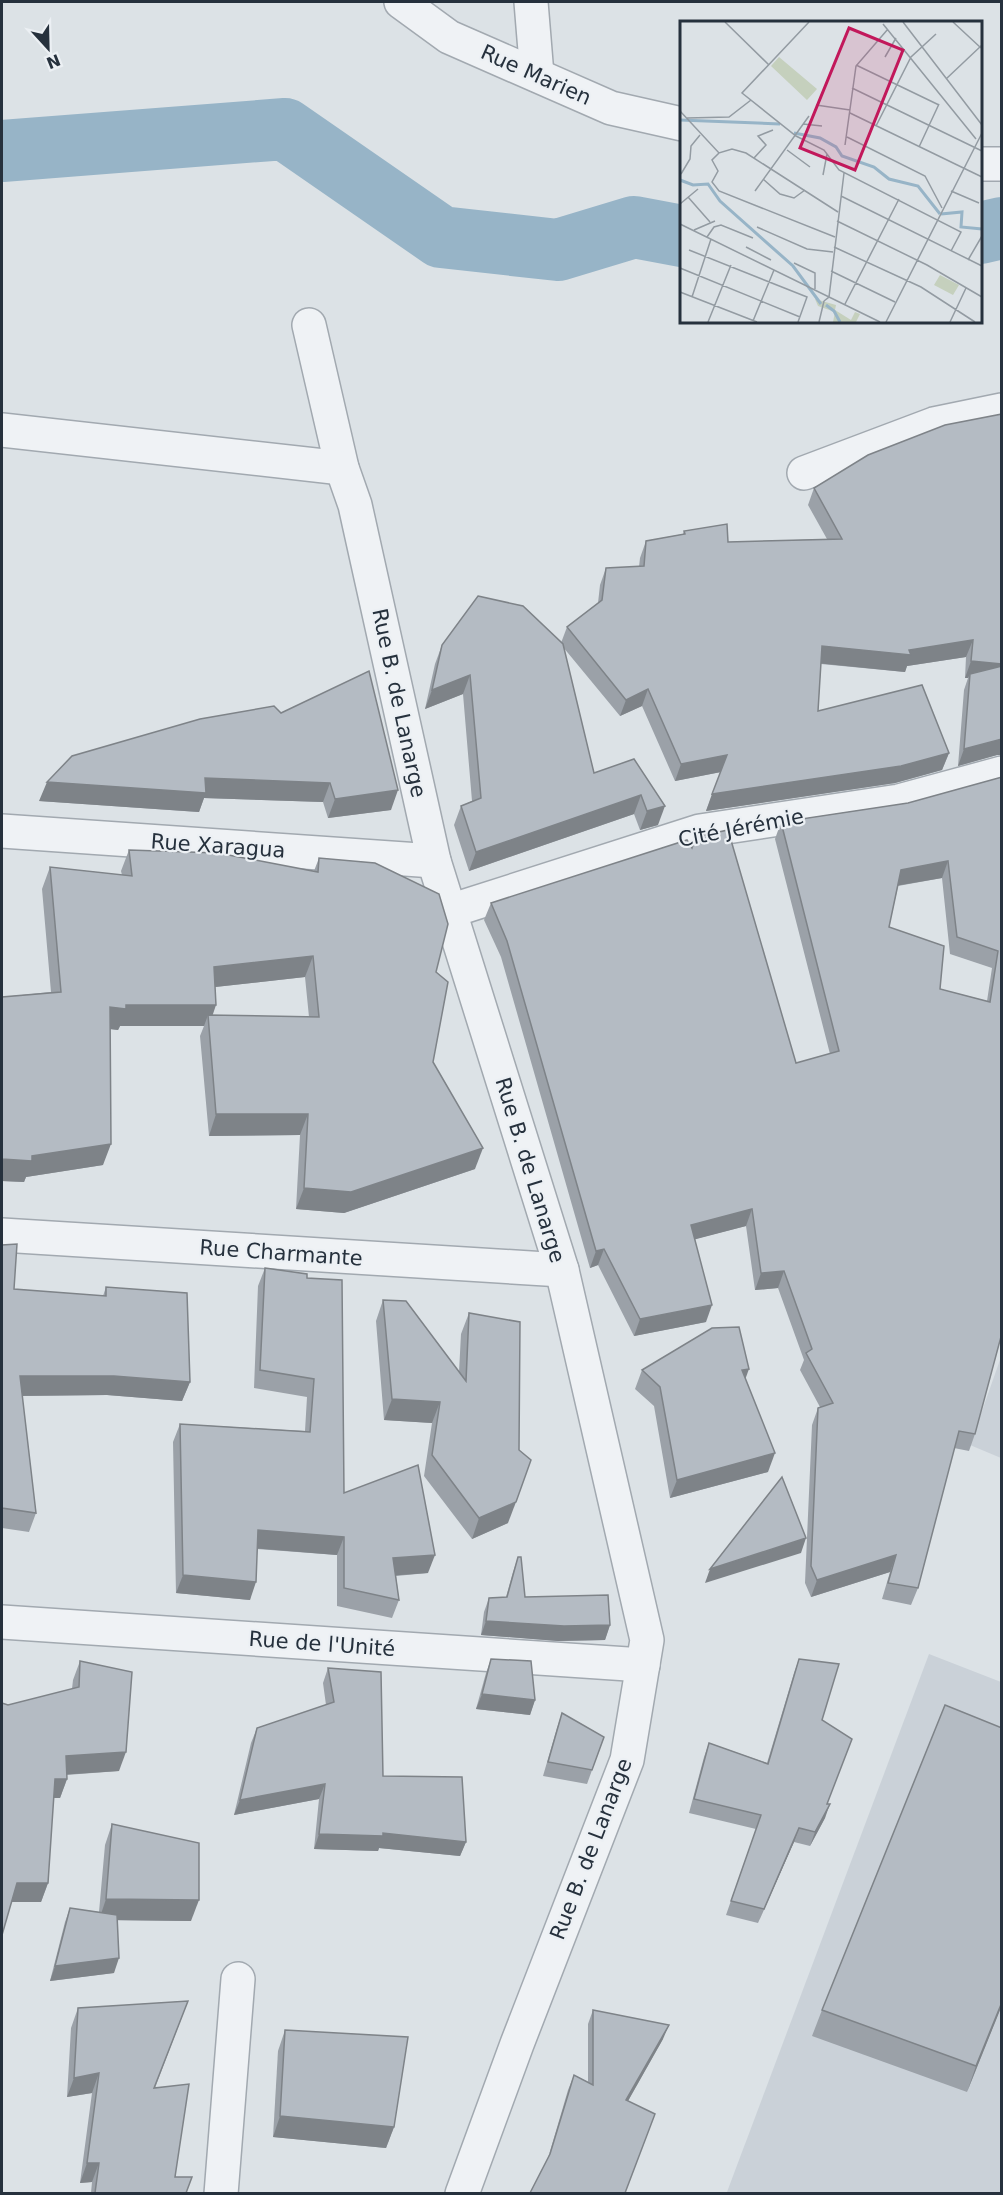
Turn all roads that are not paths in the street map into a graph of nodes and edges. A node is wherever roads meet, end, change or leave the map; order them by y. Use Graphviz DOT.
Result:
graph roads {
  1 [pos="401,2"];
  2 [pos="531,2"];
  3 [pos="537,75"];
  4 [pos="680,124"];
  5 [pos="982,164"];
  6 [pos="1002,164"];
  7 [pos="309,325"];
  8 [pos="1002,410"];
  9 [pos="2,430"];
  10 [pos="342,468"];
  11 [pos="804,473"];
  12 [pos="1002,773"];
  13 [pos="2,831"];
  14 [pos="434,861"];
  15 [pos="450,911"];
  16 [pos="2,1234"];
  17 [pos="561,1270"];
  18 [pos="2,1622"];
  19 [pos="643,1665"];
  20 [pos="238,1979"];
  21 [pos="221,2193"];
  22 [pos="462,2193"];
  1 -- 3 [label="street, Rue Marien"];
  2 -- 3 [label="street"];
  3 -- 4 [label="street, Rue Marien"];
  5 -- 6 [label="street"];
  7 -- 10 [label="street, Rue B. de Lanarge"];
  8 -- 11 [label="street"];
  9 -- 10 [label="street"];
  10 -- 14 [label="street, Rue B. de Lanarge"];
  12 -- 15 [label="street, Cité Jérémie"];
  13 -- 14 [label="street, Rue Xaragua"];
  14 -- 15 [label="street, Rue B. de Lanarge"];
  15 -- 17 [label="street, Rue B. de Lanarge"];
  16 -- 17 [label="street, Rue Charmante"];
  17 -- 19 [label="street, Rue B. de Lanarge"];
  18 -- 19 [label="street, Rue de l'Unité"];
  19 -- 22 [label="street, Rue B. de Lanarge"];
  20 -- 21 [label="street"];
}
